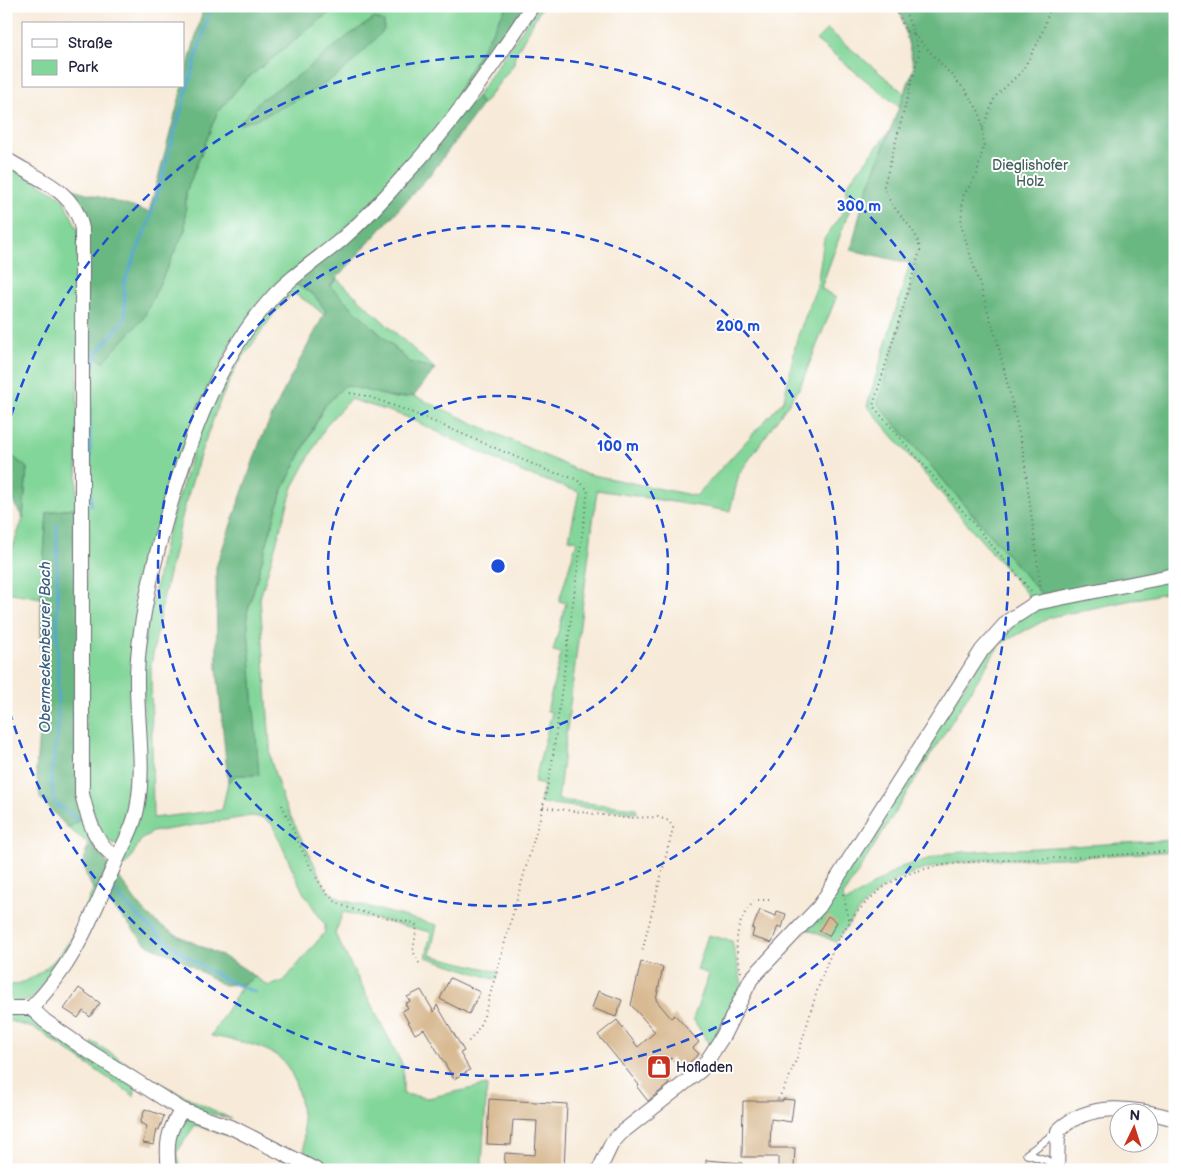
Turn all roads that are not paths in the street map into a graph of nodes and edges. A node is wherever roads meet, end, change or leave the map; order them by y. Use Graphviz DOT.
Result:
graph roads {
  1 [pos="532,6"];
  2 [pos="6,159"];
  3 [pos="1175,575"];
  4 [pos="118,858"];
  5 [pos="6,1008"];
  6 [pos="32,1008"];
  7 [pos="182,1110"];
  8 [pos="1175,1118"];
  9 [pos="1058,1131"];
  10 [pos="1057,1169"];
  11 [pos="169,1170"];
  12 [pos="316,1170"];
  13 [pos="599,1170"];
  1 -- 4 [label="street"];
  2 -- 4 [label="street"];
  3 -- 13 [label="street"];
  4 -- 6 [label="street"];
  5 -- 6 [label="street"];
  6 -- 7 [label="street"];
  7 -- 11 [label="street"];
  7 -- 12 [label="street"];
  8 -- 9 [label="street"];
  9 -- 10 [label="street"];
  9 -- 10 [label="lane"];
}
